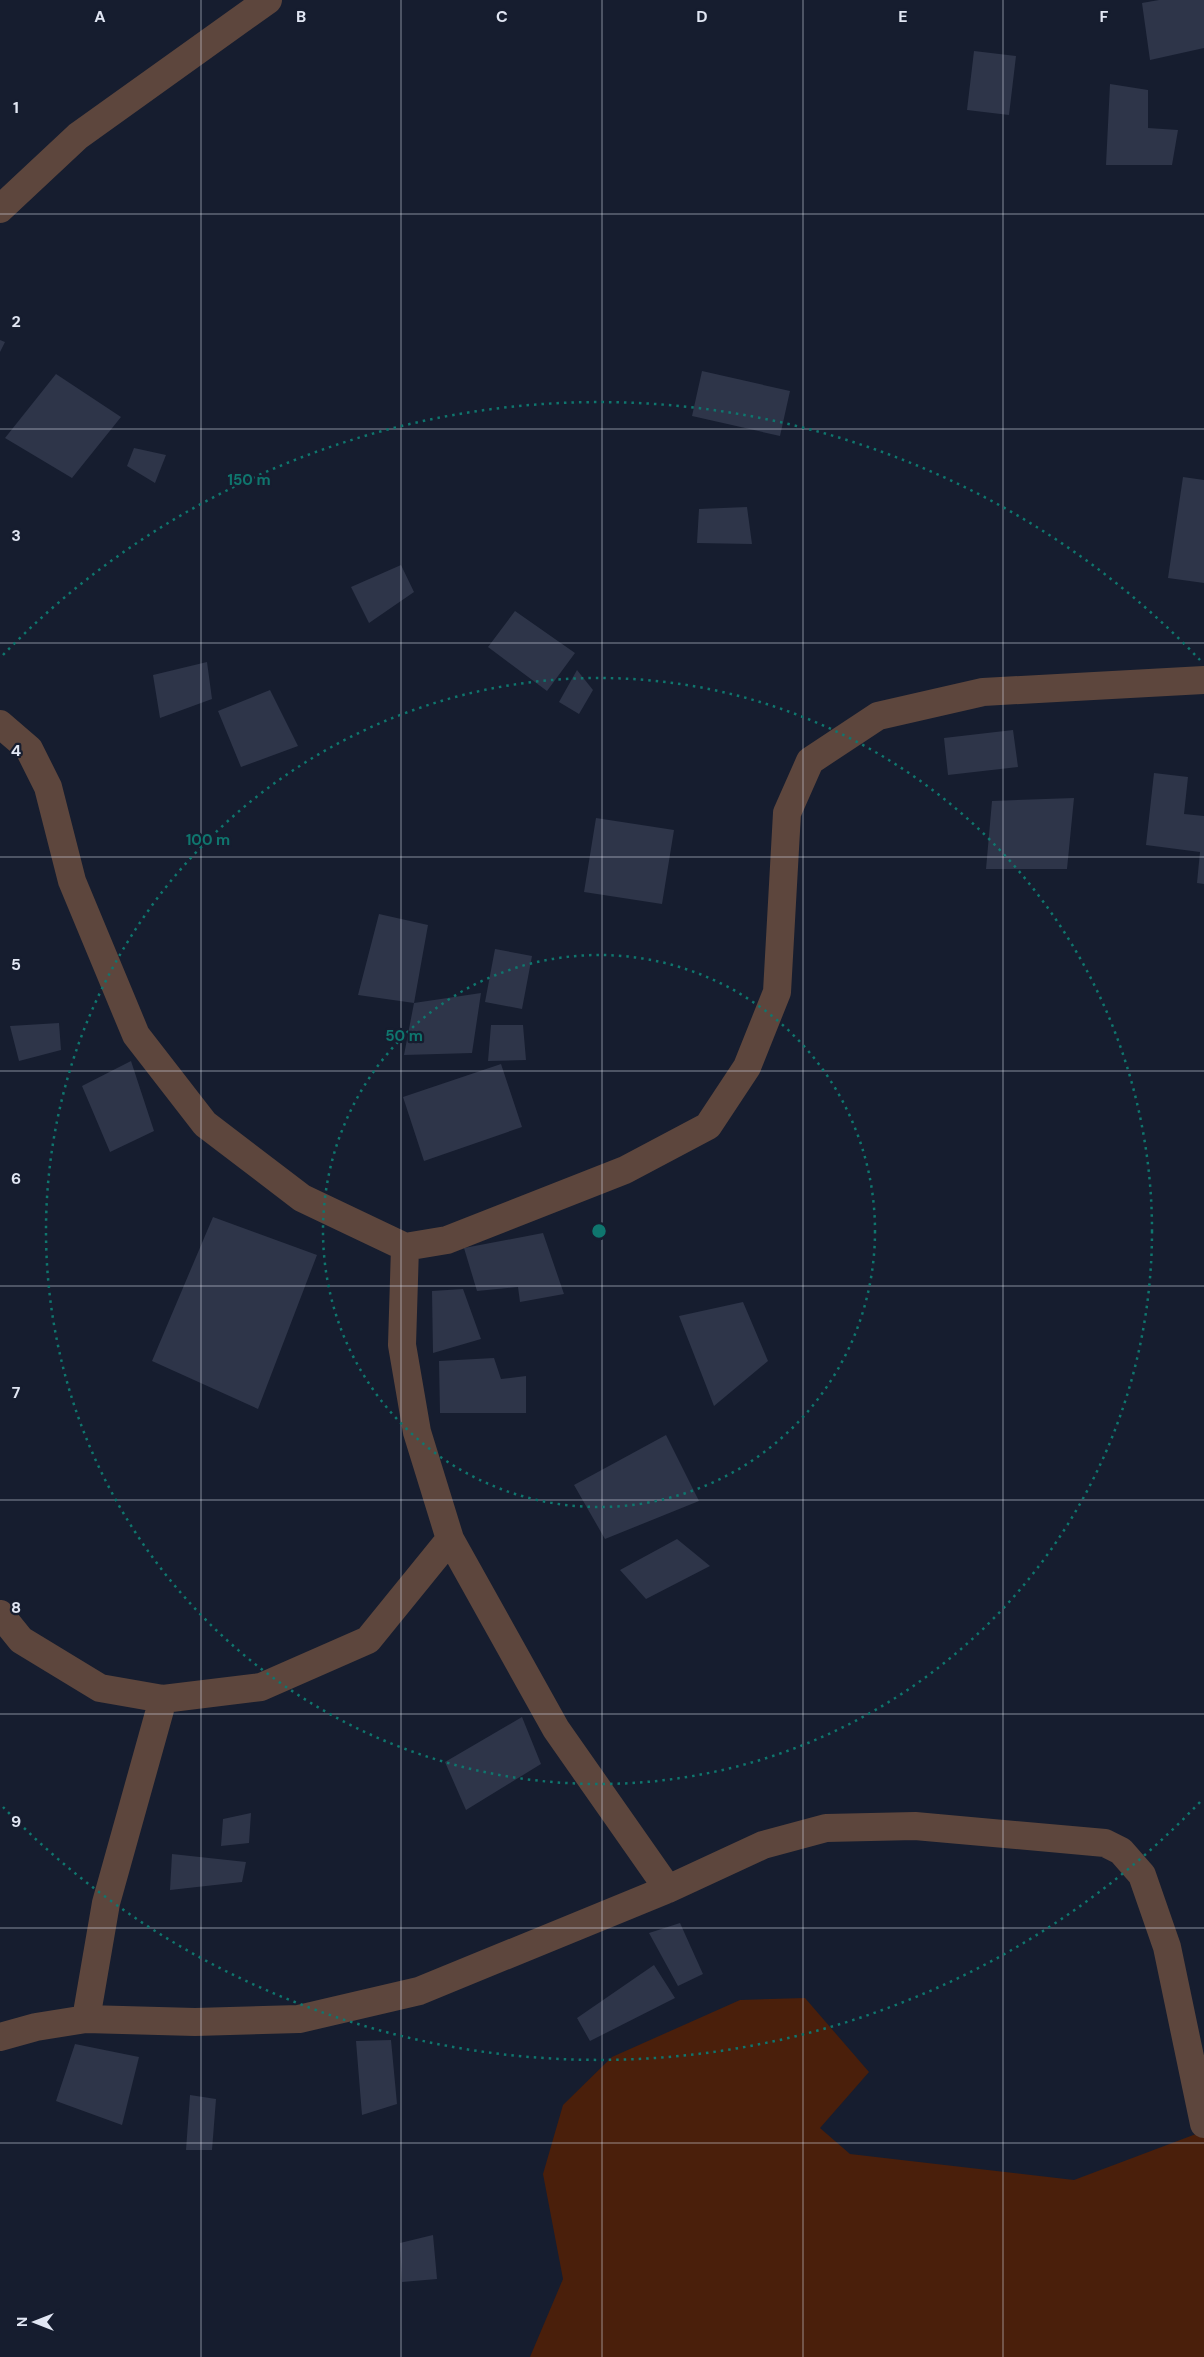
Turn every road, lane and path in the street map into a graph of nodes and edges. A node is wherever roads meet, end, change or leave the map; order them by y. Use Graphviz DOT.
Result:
graph roads {
  1 [pos="268,0"];
  2 [pos="0,209"];
  3 [pos="1204,680"];
  4 [pos="0,724"];
  5 [pos="405,1247"];
  6 [pos="450,1539"];
  7 [pos="0,1614"];
  8 [pos="163,1699"];
  9 [pos="668,1889"];
  10 [pos="86,2019"];
  11 [pos="0,2037"];
  12 [pos="1204,2124"];
  1 -- 2 [label="street"];
  3 -- 5 [label="street"];
  4 -- 5 [label="street"];
  5 -- 6 [label="street"];
  6 -- 8 [label="street"];
  6 -- 9 [label="street"];
  7 -- 8 [label="street"];
  8 -- 10 [label="street"];
  9 -- 10 [label="street"];
  9 -- 12 [label="street"];
  10 -- 11 [label="street"];
}
